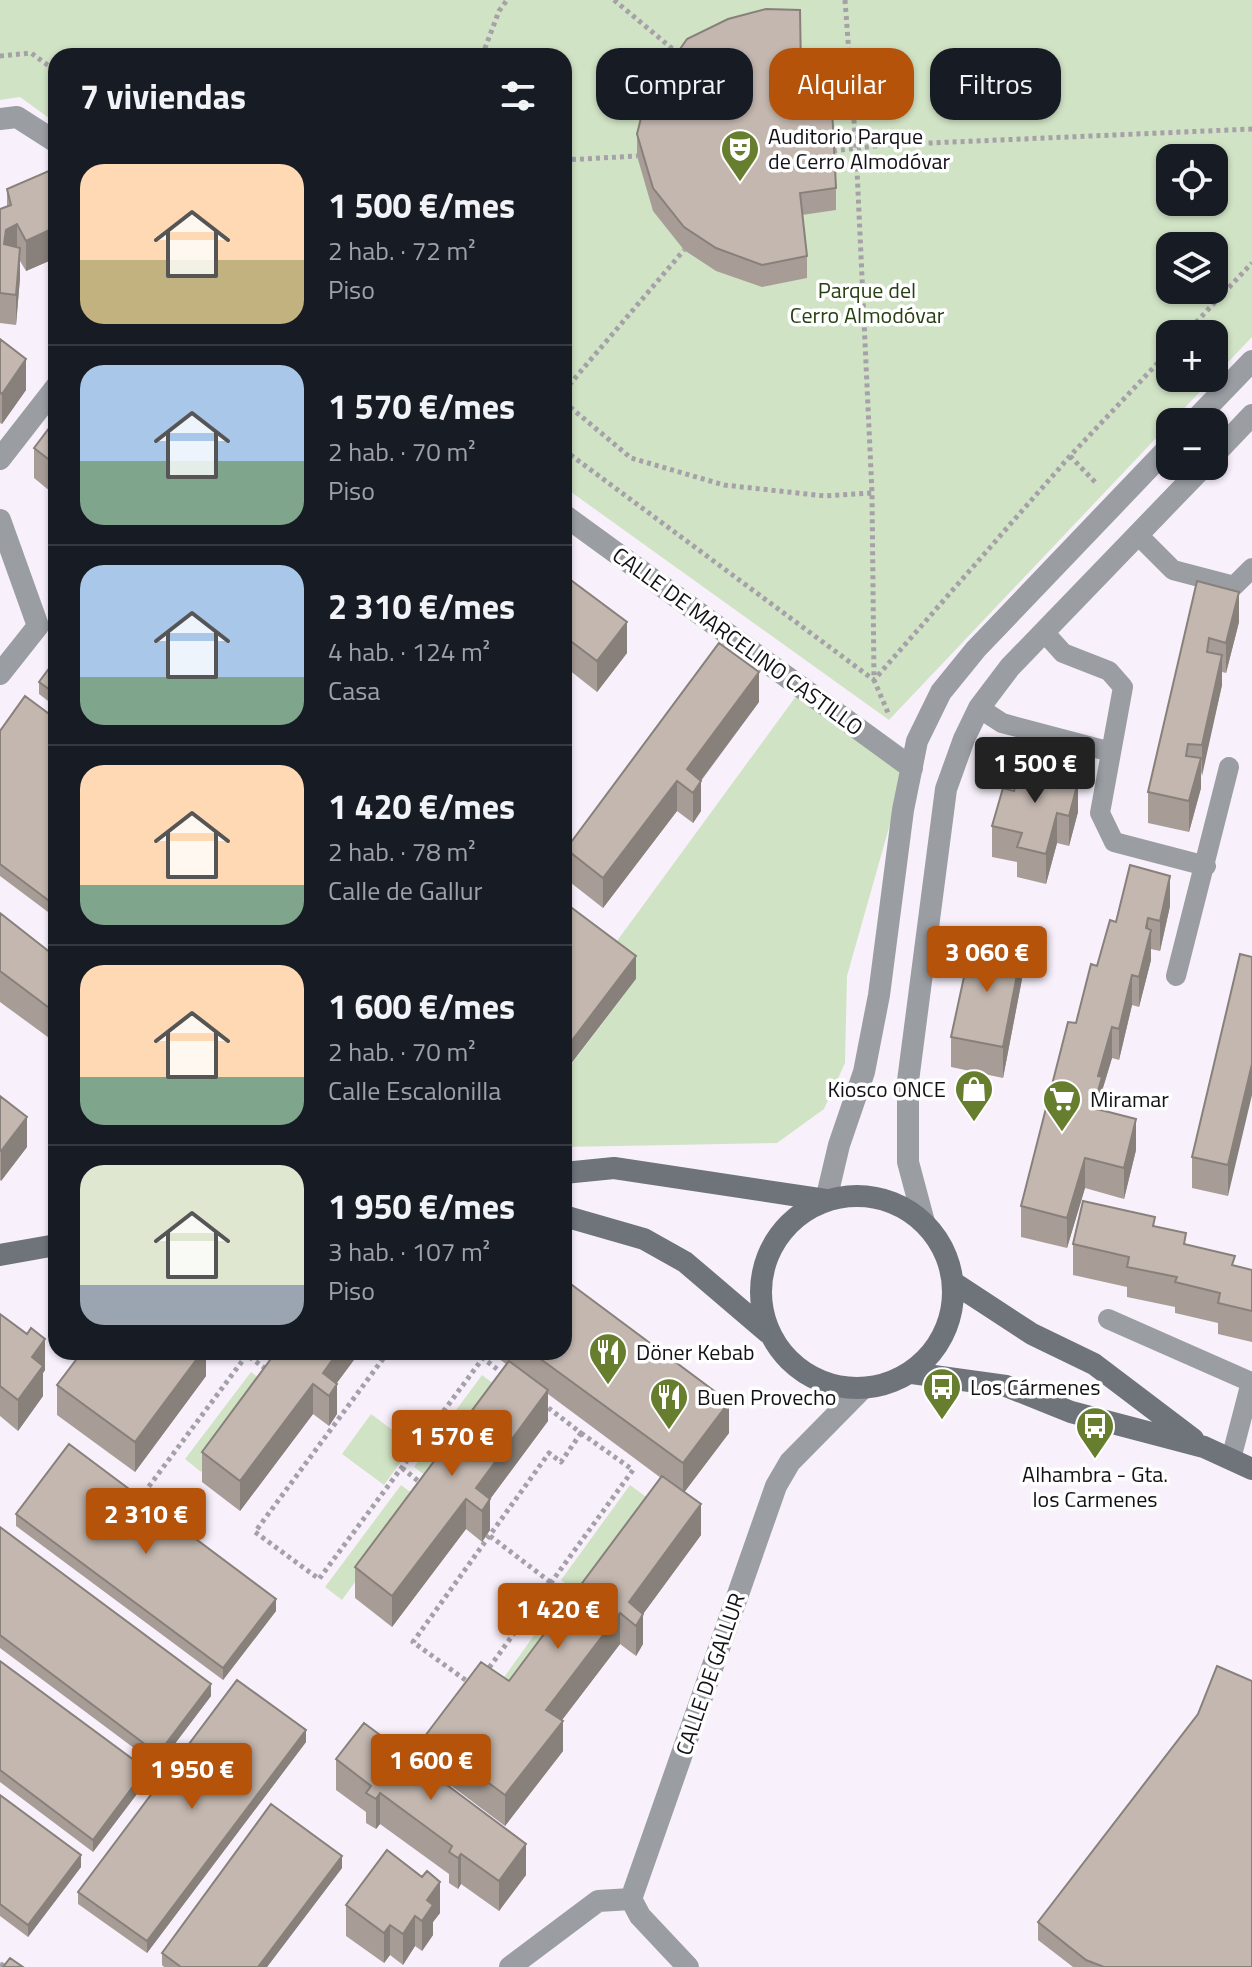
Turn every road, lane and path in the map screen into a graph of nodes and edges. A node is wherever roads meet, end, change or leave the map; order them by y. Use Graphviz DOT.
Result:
graph roads {
  1 [pos="507,0"];
  2 [pos="614,0"];
  3 [pos="845,0"];
  4 [pos="485,48"];
  5 [pos="671,48"];
  6 [pos="0,56"];
  7 [pos="48,65"];
  8 [pos="0,119"];
  9 [pos="1252,129"];
  10 [pos="48,137"];
  11 [pos="856,148"];
  12 [pos="833,151"];
  13 [pos="637,156"];
  14 [pos="572,160"];
  15 [pos="684,250"];
  16 [pos="1252,263"];
  17 [pos="1198,320"];
  18 [pos="1252,361"];
  19 [pos="1156,365"];
  20 [pos="572,382"];
  21 [pos="48,397"];
  22 [pos="1207,408"];
  23 [pos="572,409"];
  24 [pos="1251,417"];
  25 [pos="1228,441"];
  26 [pos="572,456"];
  27 [pos="1070,456"];
  28 [pos="0,459"];
  29 [pos="1156,461"];
  30 [pos="1191,480"];
  31 [pos="872,493"];
  32 [pos="1116,503"];
  33 [pos="0,520"];
  34 [pos="572,521"];
  35 [pos="1138,535"];
  36 [pos="1252,568"];
  37 [pos="1044,632"];
  38 [pos="0,674"];
  39 [pos="874,680"];
  40 [pos="979,708"];
  41 [pos="890,717"];
  42 [pos="1111,752"];
  43 [pos="1229,767"];
  44 [pos="912,768"];
  45 [pos="1206,866"];
  46 [pos="1176,976"];
  47 [pos="572,1172"];
  48 [pos="826,1200"];
  49 [pos="572,1218"];
  50 [pos="924,1222"];
  51 [pos="48,1246"];
  52 [pos="3,1251"];
  53 [pos="954,1283"];
  54 [pos="1108,1319"];
  55 [pos="767,1332"];
  56 [pos="241,1360"];
  57 [pos="254,1360"];
  58 [pos="382,1360"];
  59 [pos="482,1360"];
  60 [pos="486,1360"];
  61 [pos="270,1373"];
  62 [pos="912,1373"];
  63 [pos="514,1382"];
  64 [pos="860,1391"];
  65 [pos="536,1399"];
  66 [pos="581,1433"];
  67 [pos="1204,1447"];
  68 [pos="1242,1464"];
  69 [pos="401,1468"];
  70 [pos="423,1485"];
  71 [pos="144,1493"];
  72 [pos="490,1536"];
  73 [pos="551,1582"];
  74 [pos="579,1604"];
  75 [pos="631,1899"];
  76 [pos="0,1964"];
  77 [pos="8,1967"];
  78 [pos="510,1967"];
  79 [pos="688,1967"];
  1 -- 4 [label="path"];
  2 -- 5 [label="path"];
  3 -- 11 [label="path"];
  6 -- 7 [label="path"];
  8 -- 10 [label="street"];
  9 -- 11 [label="path"];
  11 -- 12 [label="path"];
  11 -- 31 [label="path"];
  13 -- 14 [label="path"];
  15 -- 20 [label="path"];
  16 -- 17 [label="path"];
  18 -- 22 [label="street"];
  19 -- 27 [label="path"];
  21 -- 28 [label="street"];
  23 -- 31 [label="path"];
  24 -- 25 [label="street"];
  26 -- 39 [label="path"];
  27 -- 32 [label="path"];
  27 -- 39 [label="path"];
  29 -- 32 [label="street"];
  30 -- 35 [label="street"];
  31 -- 39 [label="path"];
  32 -- 44 [label="street"];
  33 -- 38 [label="street"];
  34 -- 44 [label="street, CALLE DE MARCELINO CASTILLO"];
  35 -- 36 [label="lane"];
  35 -- 37 [label="street"];
  37 -- 40 [label="street"];
  37 -- 42 [label="lane"];
  39 -- 41 [label="path"];
  40 -- 42 [label="lane"];
  40 -- 50 [label="street"];
  42 -- 45 [label="lane"];
  43 -- 45 [label="lane"];
  44 -- 48 [label="street"];
  45 -- 46 [label="lane"];
  47 -- 48 [label="main road"];
  48 -- 50 [label="main road"];
  48 -- 55 [label="main road"];
  49 -- 55 [label="main road"];
  50 -- 53 [label="main road"];
  51 -- 52 [label="main road"];
  53 -- 62 [label="main road"];
  53 -- 67 [label="main road"];
  54 -- 68 [label="lane"];
  55 -- 64 [label="main road"];
  56 -- 71 [label="path"];
  57 -- 61 [label="path"];
  58 -- 69 [label="path"];
  59 -- 69 [label="path"];
  60 -- 63 [label="path"];
  62 -- 64 [label="main road"];
  62 -- 67 [label="main road"];
  64 -- 75 [label="street, CALLE DE GALLUR"];
  65 -- 66 [label="path"];
  66 -- 72 [label="path"];
  66 -- 73 [label="path"];
  67 -- 68 [label="main road"];
  69 -- 70 [label="path"];
  72 -- 73 [label="path"];
  72 -- 73 [label="path"];
  73 -- 74 [label="path"];
  75 -- 78 [label="street"];
  75 -- 79 [label="street"];
  76 -- 77 [label="path"];
}
